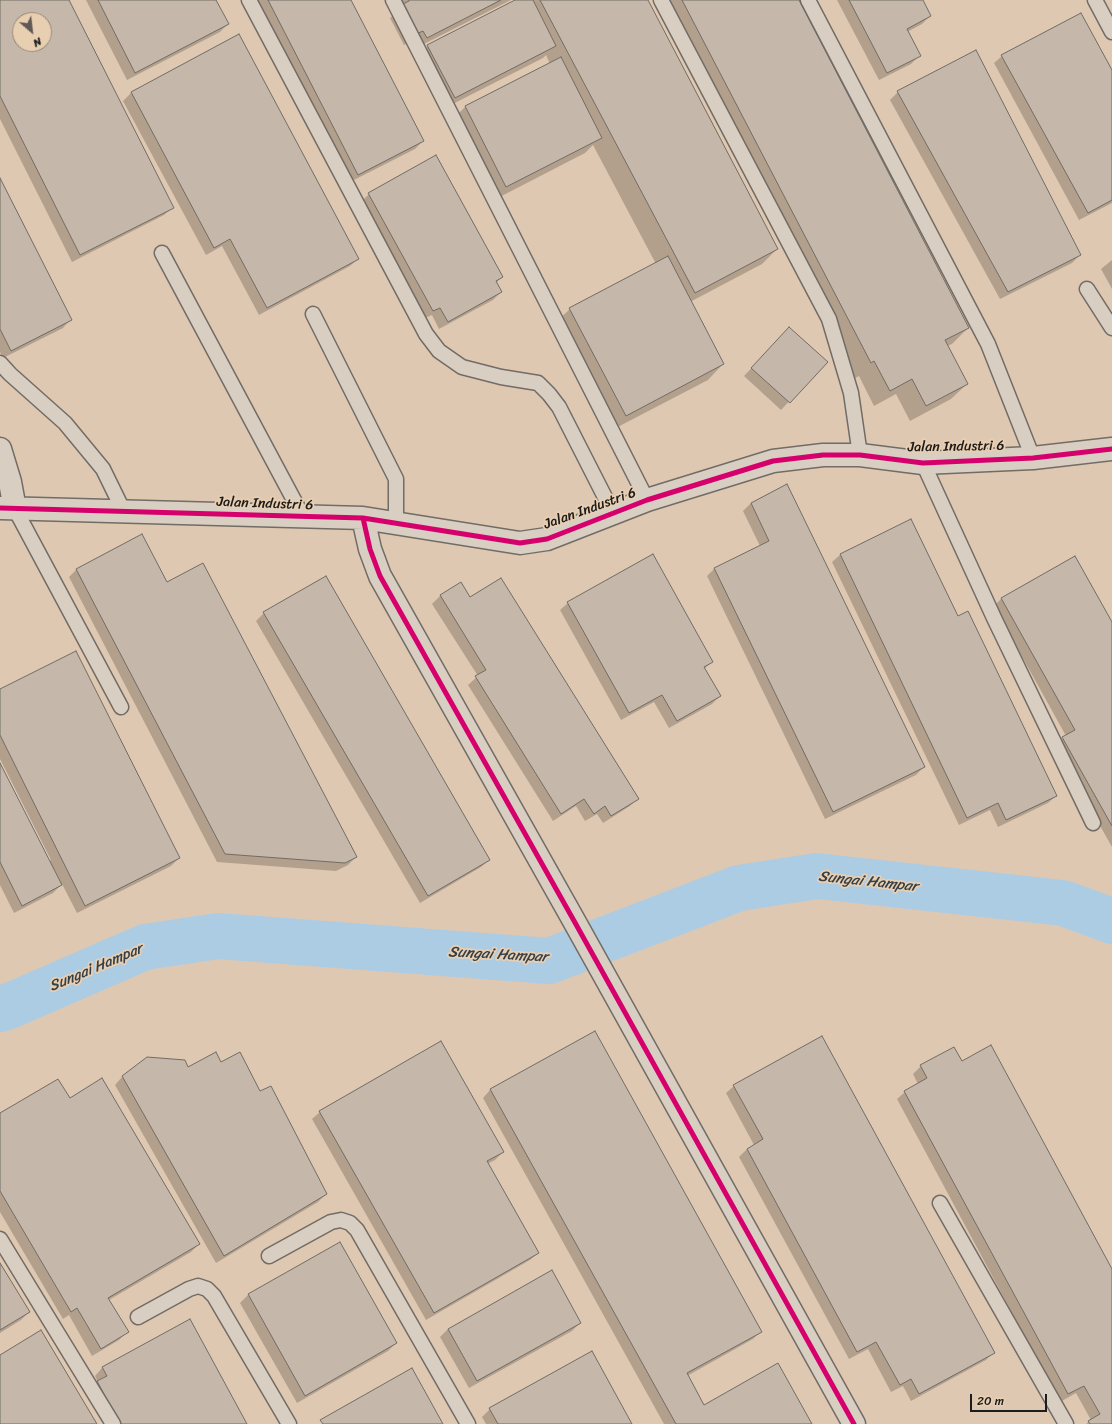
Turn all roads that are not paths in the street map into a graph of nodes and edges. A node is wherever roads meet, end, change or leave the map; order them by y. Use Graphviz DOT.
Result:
graph roads {
  1 [pos="249,0"];
  2 [pos="393,0"];
  3 [pos="661,0"];
  4 [pos="808,0"];
  5 [pos="1095,0"];
  6 [pos="1112,32"];
  7 [pos="162,253"];
  8 [pos="1087,289"];
  9 [pos="313,314"];
  10 [pos="1112,328"];
  11 [pos="0,363"];
  12 [pos="0,449"];
  13 [pos="1112,449"];
  14 [pos="860,455"];
  15 [pos="1033,458"];
  16 [pos="923,463"];
  17 [pos="647,500"];
  18 [pos="8,509"];
  19 [pos="124,512"];
  20 [pos="613,513"];
  21 [pos="303,517"];
  22 [pos="363,518"];
  23 [pos="396,523"];
  24 [pos="121,707"];
  25 [pos="1093,823"];
  26 [pos="940,1203"];
  27 [pos="0,1239"];
  28 [pos="269,1256"];
  29 [pos="138,1317"];
  30 [pos="113,1424"];
  31 [pos="289,1424"];
  32 [pos="468,1424"];
  33 [pos="854,1424"];
  34 [pos="1066,1424"];
  1 -- 20 [label="lane"];
  2 -- 17 [label="lane"];
  3 -- 14 [label="lane"];
  4 -- 15 [label="lane"];
  5 -- 6 [label="lane"];
  7 -- 21 [label="lane"];
  8 -- 10 [label="lane"];
  9 -- 23 [label="lane"];
  11 -- 19 [label="lane"];
  12 -- 18 [label="street"];
  13 -- 15 [label="street, Jalan Industri 6"];
  14 -- 16 [label="street, Jalan Industri 6"];
  14 -- 17 [label="street, Jalan Industri 6"];
  15 -- 16 [label="street, Jalan Industri 6"];
  16 -- 25 [label="lane"];
  17 -- 20 [label="street, Jalan Industri 6"];
  18 -- 19 [label="street, Jalan Industri 6"];
  18 -- 24 [label="lane"];
  19 -- 21 [label="street, Jalan Industri 6"];
  20 -- 23 [label="street, Jalan Industri 6"];
  21 -- 22 [label="street, Jalan Industri 6"];
  22 -- 23 [label="street, Jalan Industri 6"];
  22 -- 33 [label="street"];
  26 -- 34 [label="lane"];
  27 -- 30 [label="lane"];
  28 -- 32 [label="lane"];
  29 -- 31 [label="lane"];
}
